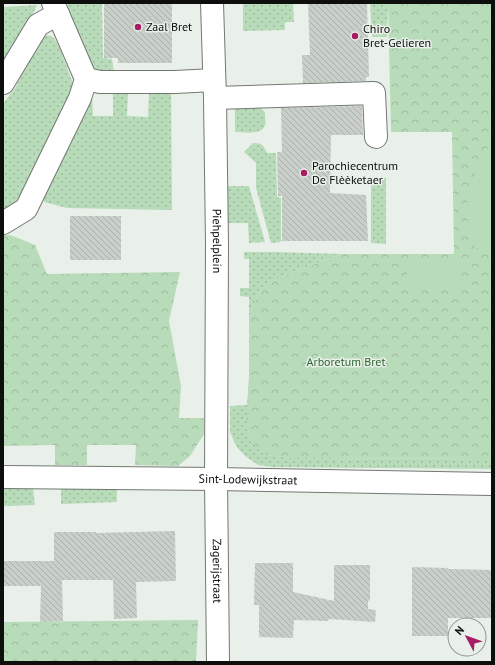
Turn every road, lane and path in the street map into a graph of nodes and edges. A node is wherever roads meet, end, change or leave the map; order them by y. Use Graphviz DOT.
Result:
graph roads {
  1 [pos="212,3"];
  2 [pos="56,9"];
  3 [pos="86,79"];
  4 [pos="3,83"];
  5 [pos="214,89"];
  6 [pos="376,137"];
  7 [pos="3,223"];
  8 [pos="3,477"];
  9 [pos="216,479"];
  10 [pos="492,484"];
  11 [pos="218,662"];
  1 -- 5 [label="street, Piehpelplein"];
  2 -- 3 [label="street"];
  2 -- 4 [label="street"];
  3 -- 5 [label="street"];
  3 -- 7 [label="street"];
  5 -- 6 [label="street"];
  5 -- 9 [label="street, Piehpelplein"];
  8 -- 9 [label="street, Sint-Lodewijkstraat"];
  9 -- 10 [label="street, Sint-Lodewijkstraat"];
  9 -- 11 [label="street, Zagerijstraat"];
}
